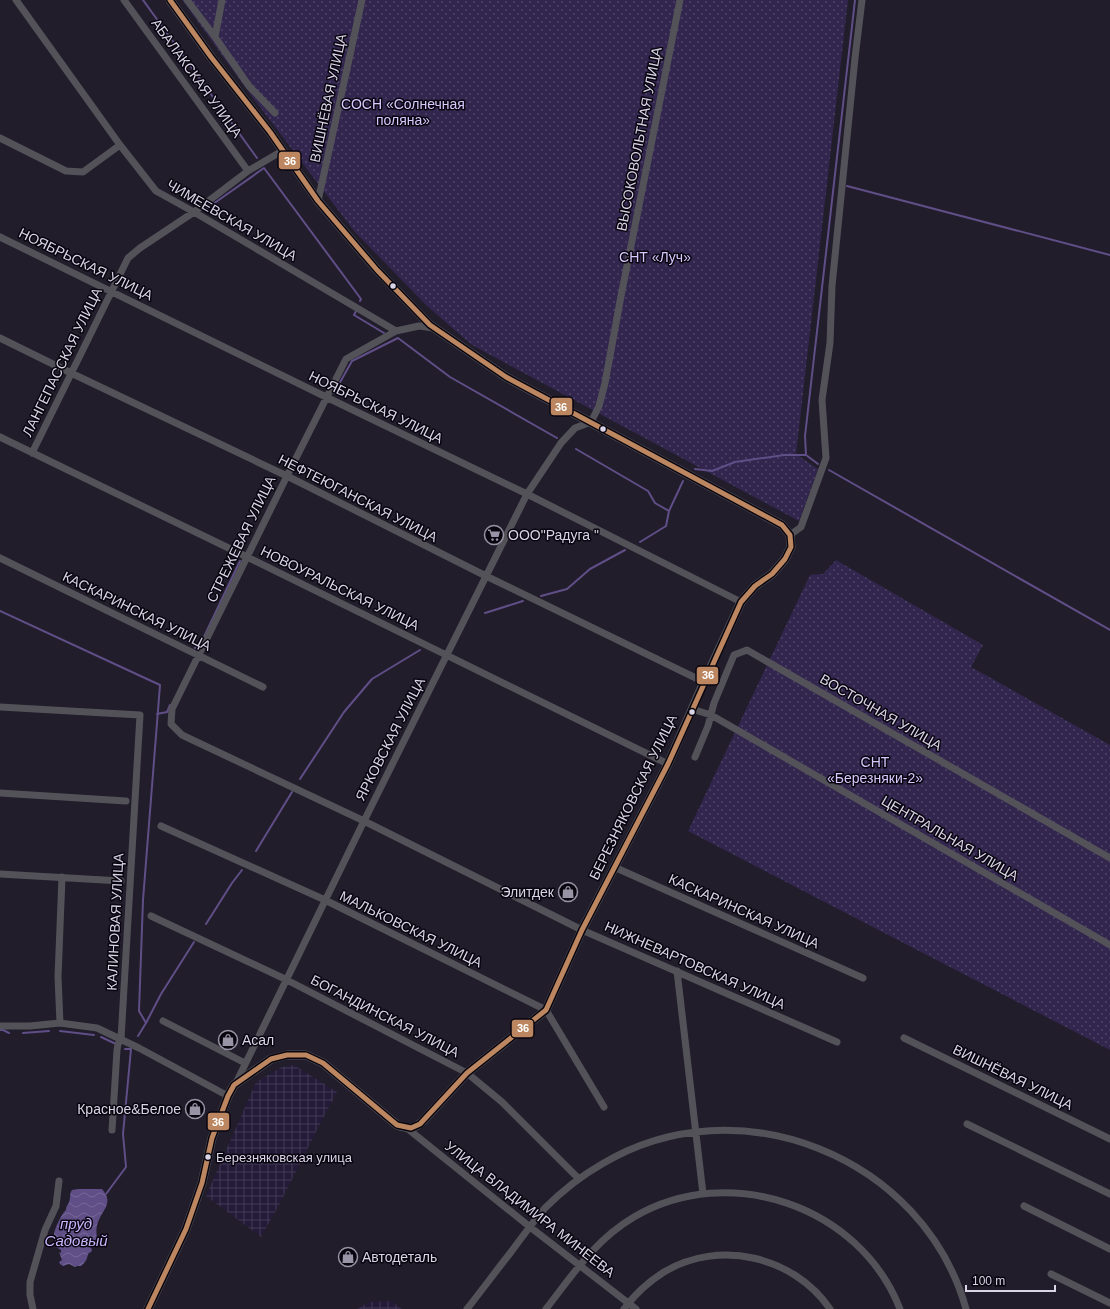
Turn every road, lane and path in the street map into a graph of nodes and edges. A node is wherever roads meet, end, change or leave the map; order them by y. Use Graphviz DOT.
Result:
graph roads {
  1 [pos="16,0"];
  2 [pos="124,0"];
  3 [pos="170,0"];
  4 [pos="187,0"];
  5 [pos="222,0"];
  6 [pos="362,0"];
  7 [pos="680,0"];
  8 [pos="862,0"];
  9 [pos="215,37"];
  10 [pos="276,113"];
  11 [pos="0,138"];
  12 [pos="120,145"];
  13 [pos="282,151"];
  14 [pos="248,171"];
  15 [pos="318,201"];
  16 [pos="194,212"];
  17 [pos="0,237"];
  18 [pos="111,291"];
  19 [pos="434,328"];
  20 [pos="396,331"];
  21 [pos="0,338"];
  22 [pos="71,373"];
  23 [pos="326,397"];
  24 [pos="591,422"];
  25 [pos="0,437"];
  26 [pos="32,453"];
  27 [pos="287,476"];
  28 [pos="527,494"];
  29 [pos="790,535"];
  30 [pos="247,557"];
  31 [pos="0,558"];
  32 [pos="486,576"];
  33 [pos="741,602"];
  34 [pos="198,655"];
  35 [pos="446,655"];
  36 [pos="704,682"];
  37 [pos="263,687"];
  38 [pos="0,706"];
  39 [pos="172,709"];
  40 [pos="692,709"];
  41 [pos="711,715"];
  42 [pos="695,757"];
  43 [pos="668,764"];
  44 [pos="0,793"];
  45 [pos="126,801"];
  46 [pos="364,821"];
  47 [pos="161,826"];
  48 [pos="1110,858"];
  49 [pos="614,867"];
  50 [pos="0,874"];
  51 [pos="62,877"];
  52 [pos="121,881"];
  53 [pos="325,900"];
  54 [pos="151,916"];
  55 [pos="582,930"];
  56 [pos="1110,945"];
  57 [pos="676,971"];
  58 [pos="863,978"];
  59 [pos="285,979"];
  60 [pos="546,1010"];
  61 [pos="163,1021"];
  62 [pos="60,1023"];
  63 [pos="0,1026"];
  64 [pos="904,1038"];
  65 [pos="121,1039"];
  66 [pos="838,1042"];
  67 [pos="245,1063"];
  68 [pos="467,1073"];
  69 [pos="234,1085"];
  70 [pos="228,1096"];
  71 [pos="604,1107"];
  72 [pos="967,1124"];
  73 [pos="408,1129"];
  74 [pos="112,1130"];
  75 [pos="696,1132"];
  76 [pos="1110,1139"];
  77 [pos="578,1179"];
  78 [pos="59,1181"];
  79 [pos="703,1194"];
  80 [pos="1110,1194"];
  81 [pos="1024,1206"];
  82 [pos="530,1227"];
  83 [pos="1110,1249"];
  84 [pos="579,1265"];
  85 [pos="1051,1274"];
  86 [pos="1110,1303"];
  87 [pos="626,1306"];
  88 [pos="33,1309"];
  89 [pos="148,1309"];
  90 [pos="467,1309"];
  91 [pos="546,1309"];
  92 [pos="636,1309"];
  93 [pos="830,1309"];
  94 [pos="900,1309"];
  95 [pos="966,1309"];
  1 -- 12 [label="street, ЧИМЕЕВСКАЯ УЛИЦА"];
  2 -- 14 [label="street, АБАЛАКСКАЯ УЛИЦА"];
  3 -- 13 [label="street"];
  4 -- 9 [label="street"];
  5 -- 9 [label="street"];
  6 -- 15 [label="street, ВИШНЁВАЯ УЛИЦА"];
  7 -- 24 [label="street, ВЫСОКОВОЛЬТНАЯ УЛИЦА"];
  8 -- 29 [label="street"];
  9 -- 10 [label="street"];
  11 -- 12 [label="street"];
  12 -- 16 [label="street, ЧИМЕЕВСКАЯ УЛИЦА"];
  13 -- 14 [label="street, ЛАНГЕПАССКАЯ УЛИЦА"];
  13 -- 15 [label="street"];
  14 -- 16 [label="street, ЛАНГЕПАССКАЯ УЛИЦА"];
  15 -- 19 [label="street"];
  16 -- 18 [label="street, ЛАНГЕПАССКАЯ УЛИЦА"];
  16 -- 20 [label="street, ЧИМЕЕВСКАЯ УЛИЦА"];
  17 -- 18 [label="street, НОЯБРЬСКАЯ УЛИЦА"];
  18 -- 22 [label="street, ЛАНГЕПАССКАЯ УЛИЦА"];
  18 -- 23 [label="street, НОЯБРЬСКАЯ УЛИЦА"];
  19 -- 20 [label="street, СТРЕЖЕВАЯ УЛИЦА"];
  19 -- 24 [label="street"];
  20 -- 23 [label="street, СТРЕЖЕВАЯ УЛИЦА"];
  21 -- 22 [label="street, НЕФТЕЮГАНСКАЯ УЛИЦА"];
  22 -- 26 [label="street, ЛАНГЕПАССКАЯ УЛИЦА"];
  22 -- 27 [label="street, НЕФТЕЮГАНСКАЯ УЛИЦА"];
  23 -- 27 [label="street, СТРЕЖЕВАЯ УЛИЦА"];
  23 -- 28 [label="street, НОЯБРЬСКАЯ УЛИЦА"];
  24 -- 28 [label="street, ЯРКОВСКАЯ УЛИЦА"];
  24 -- 29 [label="street"];
  25 -- 26 [label="street, НОВОУРАЛЬСКАЯ УЛИЦА"];
  26 -- 30 [label="street, НОВОУРАЛЬСКАЯ УЛИЦА"];
  27 -- 30 [label="street, СТРЕЖЕВАЯ УЛИЦА"];
  27 -- 32 [label="street, НЕФТЕЮГАНСКАЯ УЛИЦА"];
  28 -- 32 [label="street, ЯРКОВСКАЯ УЛИЦА"];
  28 -- 33 [label="street, НОЯБРЬСКАЯ УЛИЦА"];
  29 -- 33 [label="street, БЕРЕЗНЯКОВСКАЯ УЛИЦА"];
  30 -- 34 [label="street, СТРЕЖЕВАЯ УЛИЦА"];
  30 -- 35 [label="street, НОВОУРАЛЬСКАЯ УЛИЦА"];
  31 -- 34 [label="street, КАСКАРИНСКАЯ УЛИЦА"];
  32 -- 35 [label="street, ЯРКОВСКАЯ УЛИЦА"];
  32 -- 36 [label="street, НЕФТЕЮГАНСКАЯ УЛИЦА"];
  33 -- 36 [label="street, БЕРЕЗНЯКОВСКАЯ УЛИЦА"];
  34 -- 37 [label="street, КАСКАРИНСКАЯ УЛИЦА"];
  34 -- 39 [label="street, СТРЕЖЕВАЯ УЛИЦА"];
  35 -- 43 [label="street, НОВОУРАЛЬСКАЯ УЛИЦА"];
  35 -- 46 [label="street, ЯРКОВСКАЯ УЛИЦА"];
  36 -- 40 [label="street, БЕРЕЗНЯКОВСКАЯ УЛИЦА"];
  38 -- 65 [label="street, КАЛИНОВАЯ УЛИЦА"];
  39 -- 46 [label="street, НИЖНЕВАРТОВСКАЯ УЛИЦА"];
  40 -- 41 [label="street, ЦЕНТРАЛЬНАЯ УЛИЦА"];
  40 -- 43 [label="street, БЕРЕЗНЯКОВСКАЯ УЛИЦА"];
  41 -- 42 [label="street, ВОСТОЧНАЯ УЛИЦА"];
  41 -- 48 [label="street, ВОСТОЧНАЯ УЛИЦА"];
  41 -- 56 [label="street, ЦЕНТРАЛЬНАЯ УЛИЦА"];
  43 -- 49 [label="street, БЕРЕЗНЯКОВСКАЯ УЛИЦА"];
  44 -- 45 [label="street"];
  46 -- 53 [label="street, ЯРКОВСКАЯ УЛИЦА"];
  46 -- 55 [label="street, НИЖНЕВАРТОВСКАЯ УЛИЦА"];
  47 -- 53 [label="street, МАЛЬКОВСКАЯ УЛИЦА"];
  49 -- 55 [label="street, БЕРЕЗНЯКОВСКАЯ УЛИЦА"];
  49 -- 58 [label="street, КАСКАРИНСКАЯ УЛИЦА"];
  50 -- 51 [label="street"];
  51 -- 52 [label="street"];
  51 -- 62 [label="street"];
  53 -- 59 [label="street, ЯРКОВСКАЯ УЛИЦА"];
  53 -- 60 [label="street, МАЛЬКОВСКАЯ УЛИЦА"];
  54 -- 59 [label="street, БОГАНДИНСКАЯ УЛИЦА"];
  55 -- 57 [label="street, НИЖНЕВАРТОВСКАЯ УЛИЦА"];
  55 -- 60 [label="street, БЕРЕЗНЯКОВСКАЯ УЛИЦА"];
  57 -- 66 [label="street, НИЖНЕВАРТОВСКАЯ УЛИЦА"];
  57 -- 75 [label="street"];
  59 -- 67 [label="street, ЯРКОВСКАЯ УЛИЦА"];
  59 -- 68 [label="street, БОГАНДИНСКАЯ УЛИЦА"];
  60 -- 68 [label="street, БЕРЕЗНЯКОВСКАЯ УЛИЦА"];
  60 -- 71 [label="street"];
  61 -- 67 [label="street"];
  62 -- 63 [label="street"];
  62 -- 65 [label="street"];
  64 -- 76 [label="street, ВИШНЁВАЯ УЛИЦА"];
  65 -- 70 [label="street"];
  65 -- 74 [label="street, КАЛИНОВАЯ УЛИЦА"];
  67 -- 69 [label="street, ЯРКОВСКАЯ УЛИЦА"];
  68 -- 73 [label="street, БЕРЕЗНЯКОВСКАЯ УЛИЦА"];
  68 -- 77 [label="street, БОГАНДИНСКАЯ УЛИЦА"];
  69 -- 70 [label="street"];
  69 -- 73 [label="street"];
  70 -- 89 [label="street"];
  72 -- 80 [label="street"];
  73 -- 82 [label="street, УЛИЦА ВЛАДИМИРА МИНЕЕВА"];
  75 -- 77 [label="street"];
  75 -- 79 [label="street"];
  75 -- 95 [label="street"];
  77 -- 82 [label="street"];
  78 -- 88 [label="street"];
  79 -- 84 [label="street"];
  79 -- 94 [label="street"];
  81 -- 83 [label="street"];
  82 -- 84 [label="street, УЛИЦА ВЛАДИМИРА МИНЕЕВА"];
  82 -- 90 [label="street"];
  84 -- 87 [label="street, УЛИЦА ВЛАДИМИРА МИНЕЕВА"];
  84 -- 91 [label="street"];
  85 -- 86 [label="street"];
  87 -- 92 [label="street, УЛИЦА ВЛАДИМИРА МИНЕЕВА"];
  87 -- 93 [label="street"];
}
